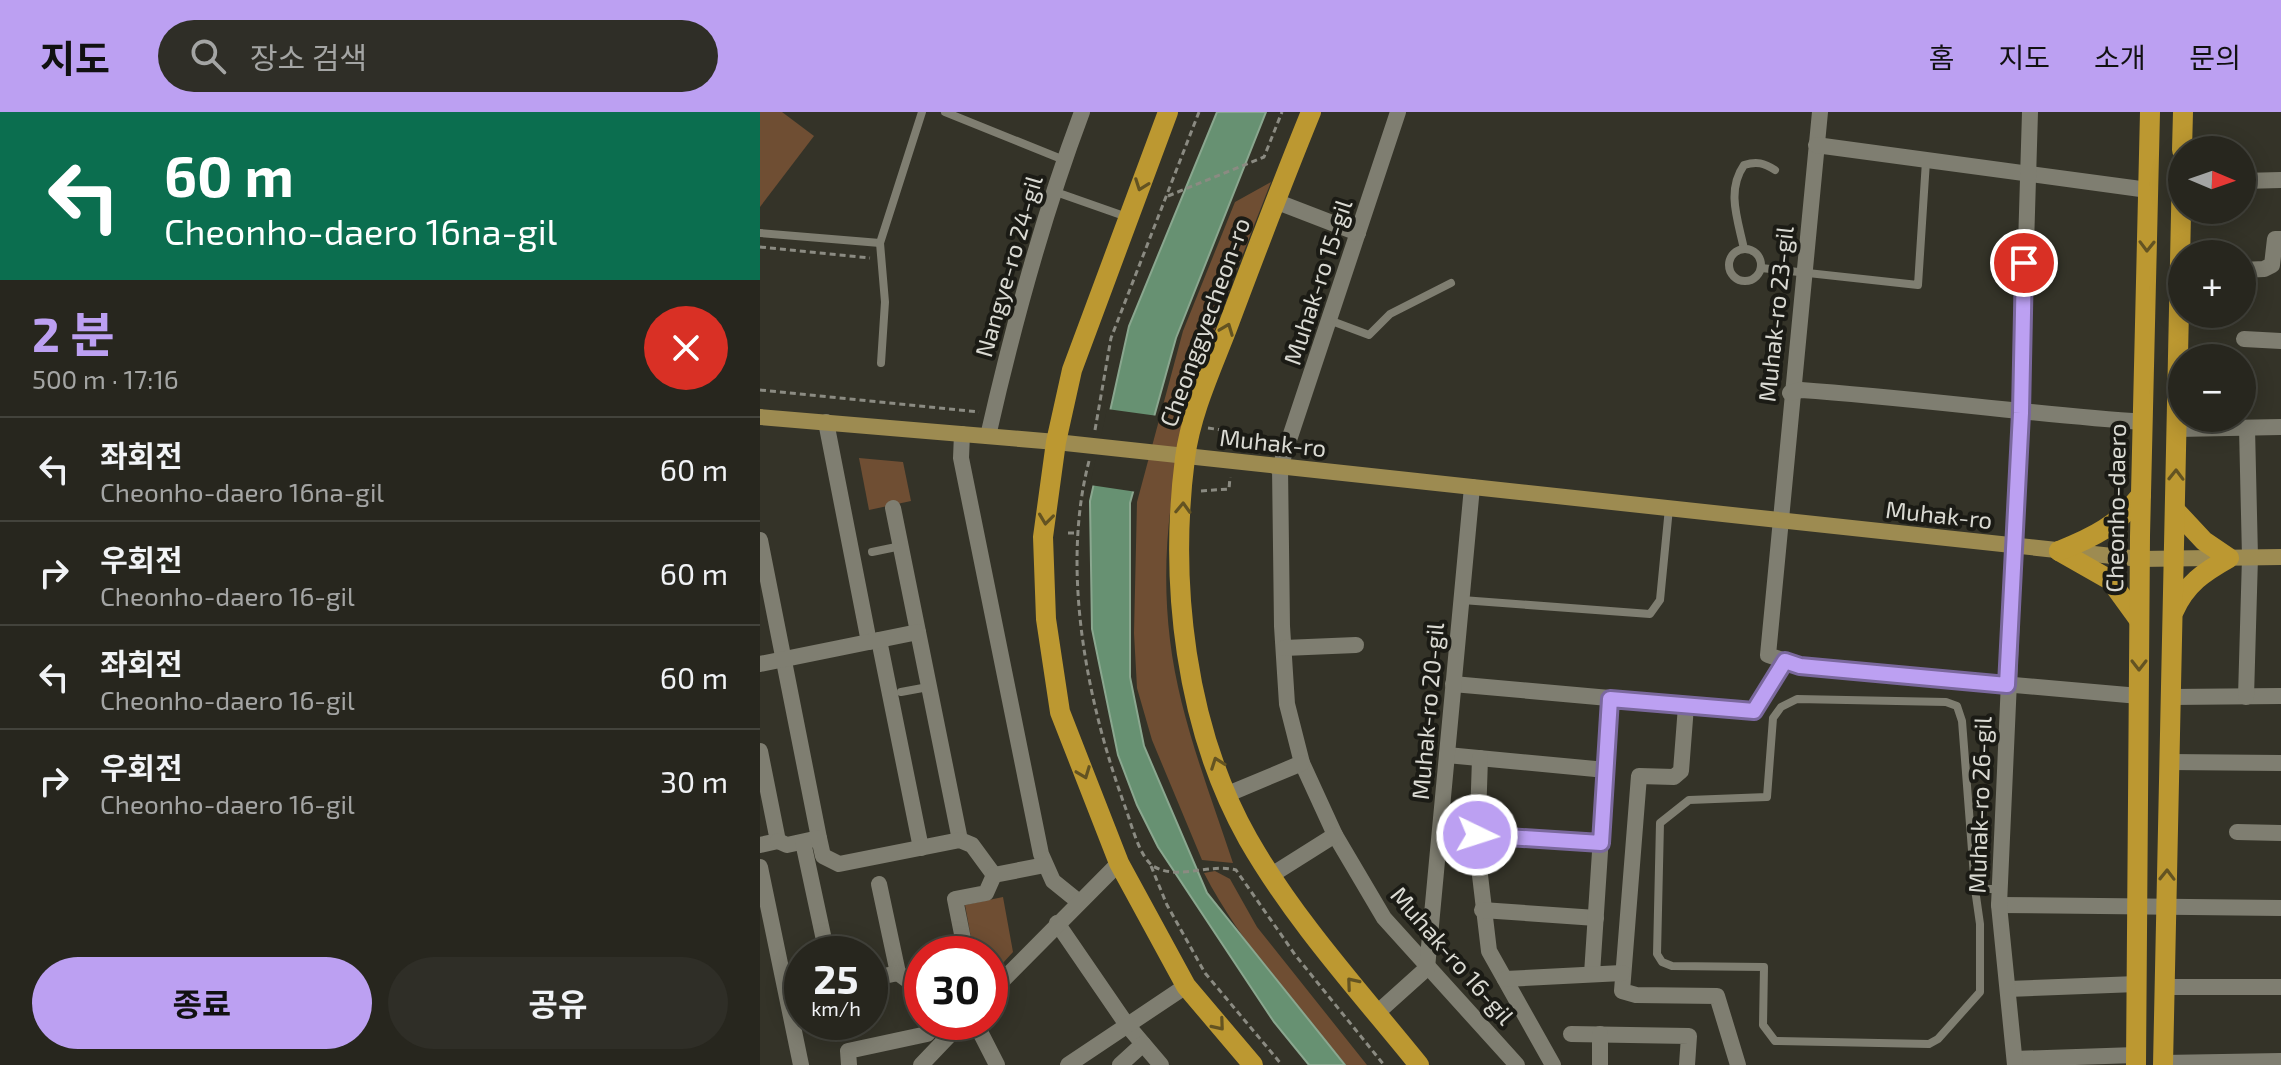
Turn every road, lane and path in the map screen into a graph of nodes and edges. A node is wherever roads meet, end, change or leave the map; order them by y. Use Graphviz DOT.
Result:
graph roads {
  1 [pos="922,112"];
  2 [pos="945,112"];
  3 [pos="1082,112"];
  4 [pos="1168,112"];
  5 [pos="1199,112"];
  6 [pos="1282,112"];
  7 [pos="1311,112"];
  8 [pos="1398,112"];
  9 [pos="1820,112"];
  10 [pos="2030,112"];
  11 [pos="2150,112"];
  12 [pos="2183,112"];
  13 [pos="2182,136"];
  14 [pos="1816,145"];
  15 [pos="1064,160"];
  16 [pos="1926,161"];
  17 [pos="1775,170"];
  18 [pos="2025,173"];
  19 [pos="2281,180"];
  20 [pos="2256,181"];
  21 [pos="2148,190"];
  22 [pos="1052,191"];
  23 [pos="1166,197"];
  24 [pos="1275,201"];
  25 [pos="1128,218"];
  26 [pos="760,233"];
  27 [pos="1358,233"];
  28 [pos="2278,239"];
  29 [pos="880,243"];
  30 [pos="760,247"];
  31 [pos="1744,249"];
  32 [pos="875,265"];
  33 [pos="1761,268"];
  34 [pos="2256,269"];
  35 [pos="1803,273"];
  36 [pos="1451,283"];
  37 [pos="1329,320"];
  38 [pos="2244,339"];
  39 [pos="2281,341"];
  40 [pos="881,363"];
  41 [pos="760,390"];
  42 [pos="1790,393"];
  43 [pos="993,413"];
  44 [pos="2021,413"];
  45 [pos="760,417"];
  46 [pos="826,422"];
  47 [pos="2143,422"];
  48 [pos="2281,427"];
  49 [pos="2256,428"];
  50 [pos="2177,432"];
  51 [pos="2247,432"];
  52 [pos="962,434"];
  53 [pos="988,436"];
  54 [pos="1056,442"];
  55 [pos="1085,444"];
  56 [pos="1177,455"];
  57 [pos="1090,460"];
  58 [pos="1280,467"];
  59 [pos="1472,487"];
  60 [pos="2141,495"];
  61 [pos="893,508"];
  62 [pos="1669,508"];
  63 [pos="2175,510"];
  64 [pos="1781,521"];
  65 [pos="1068,533"];
  66 [pos="1079,533"];
  67 [pos="760,540"];
  68 [pos="901,546"];
  69 [pos="2015,546"];
  70 [pos="2067,551"];
  71 [pos="872,552"];
  72 [pos="2281,557"];
  73 [pos="2174,558"];
  74 [pos="2239,558"];
  75 [pos="2140,559"];
  76 [pos="763,574"];
  77 [pos="1461,599"];
  78 [pos="2173,614"];
  79 [pos="2139,621"];
  80 [pos="918,632"];
  81 [pos="874,641"];
  82 [pos="1356,645"];
  83 [pos="1284,648"];
  84 [pos="784,659"];
  85 [pos="1785,661"];
  86 [pos="760,664"];
  87 [pos="1453,684"];
  88 [pos="2007,685"];
  89 [pos="929,686"];
  90 [pos="901,692"];
  91 [pos="2139,696"];
  92 [pos="2281,696"];
  93 [pos="2171,697"];
  94 [pos="2246,697"];
  95 [pos="1610,699"];
  96 [pos="1686,706"];
  97 [pos="760,751"];
  98 [pos="1447,755"];
  99 [pos="1480,758"];
  100 [pos="2170,762"];
  101 [pos="1302,763"];
  102 [pos="2281,763"];
  103 [pos="1606,770"];
  104 [pos="1228,794"];
  105 [pos="2237,832"];
  106 [pos="2281,833"];
  107 [pos="771,834"];
  108 [pos="1335,835"];
  109 [pos="1477,835"];
  110 [pos="811,840"];
  111 [pos="960,840"];
  112 [pos="1601,843"];
  113 [pos="760,845"];
  114 [pos="921,848"];
  115 [pos="1119,863"];
  116 [pos="1045,865"];
  117 [pos="1151,865"];
  118 [pos="760,867"];
  119 [pos="994,875"];
  120 [pos="1270,876"];
  121 [pos="879,884"];
  122 [pos="1975,889"];
  123 [pos="2000,897"];
  124 [pos="1079,902"];
  125 [pos="2137,904"];
  126 [pos="2167,907"];
  127 [pos="2281,908"];
  128 [pos="1482,910"];
  129 [pos="1596,918"];
  130 [pos="1057,923"];
  131 [pos="824,936"];
  132 [pos="962,936"];
  133 [pos="767,938"];
  134 [pos="1427,968"];
  135 [pos="898,973"];
  136 [pos="1622,973"];
  137 [pos="784,974"];
  138 [pos="1008,974"];
  139 [pos="1592,974"];
  140 [pos="888,975"];
  141 [pos="904,977"];
  142 [pos="1505,979"];
  143 [pos="2137,984"];
  144 [pos="1186,986"];
  145 [pos="2165,987"];
  146 [pos="2281,987"];
  147 [pos="2008,989"];
  148 [pos="1377,1013"];
  149 [pos="1127,1025"];
  150 [pos="904,1034"];
  151 [pos="1571,1034"];
  152 [pos="1600,1034"];
  153 [pos="798,1040"];
  154 [pos="945,1040"];
  155 [pos="984,1040"];
  156 [pos="1143,1044"];
  157 [pos="2136,1060"];
  158 [pos="2281,1061"];
  159 [pos="2015,1062"];
  160 [pos="2163,1064"];
  161 [pos="801,1065"];
  162 [pos="849,1065"];
  163 [pos="921,1065"];
  164 [pos="997,1065"];
  165 [pos="1068,1065"];
  166 [pos="1120,1065"];
  167 [pos="1161,1065"];
  168 [pos="1253,1065"];
  169 [pos="1282,1065"];
  170 [pos="1384,1065"];
  171 [pos="1419,1065"];
  172 [pos="1517,1065"];
  173 [pos="1553,1065"];
  174 [pos="1600,1065"];
  175 [pos="1687,1065"];
  176 [pos="1738,1065"];
  1 -- 29 [label="lane"];
  2 -- 15 [label="lane"];
  3 -- 15 [label="street, Nangye-ro 24-gil"];
  4 -- 25 [label="main road, one-way"];
  5 -- 23 [label="path"];
  6 -- 23 [label="path"];
  7 -- 24 [label="main road, Cheonggyecheon-ro"];
  8 -- 27 [label="street, Muhak-ro 15-gil"];
  9 -- 14 [label="street, Muhak-ro 23-gil"];
  10 -- 18 [label="street, Muhak-ro 26-gil"];
  11 -- 21 [label="main road, Cheonho-daero"];
  12 -- 13 [label="main road"];
  14 -- 16 [label="street"];
  14 -- 35 [label="street, Muhak-ro 23-gil"];
  15 -- 22 [label="street, Nangye-ro 24-gil"];
  16 -- 18 [label="street"];
  16 -- 35 [label="lane"];
  17 -- 31 [label="lane"];
  18 -- 21 [label="street"];
  18 -- 44 [label="street, Muhak-ro 26-gil"];
  19 -- 20 [label="street"];
  21 -- 47 [label="main road, Cheonho-daero, one-way"];
  22 -- 25 [label="lane"];
  22 -- 43 [label="street, Nangye-ro 24-gil"];
  23 -- 55 [label="path"];
  24 -- 27 [label="street"];
  56 -- 24 [label="main road, Cheonggyecheon-ro, one-way"];
  25 -- 54 [label="main road"];
  26 -- 29 [label="lane"];
  27 -- 37 [label="street, Muhak-ro 15-gil"];
  28 -- 34 [label="street"];
  29 -- 40 [label="lane"];
  30 -- 32 [label="path"];
  31 -- 33 [label="lane"];
  31 -- 33 [label="lane"];
  33 -- 35 [label="lane"];
  35 -- 42 [label="street, Muhak-ro 23-gil"];
  36 -- 37 [label="lane"];
  37 -- 58 [label="street, Muhak-ro 15-gil"];
  38 -- 39 [label="street"];
  41 -- 43 [label="path"];
  42 -- 44 [label="street"];
  42 -- 64 [label="street, Muhak-ro 23-gil"];
  43 -- 53 [label="street, Nangye-ro 24-gil"];
  44 -- 47 [label="street"];
  44 -- 69 [label="street, Muhak-ro 26-gil"];
  45 -- 46 [label="main road, Muhak-ro"];
  46 -- 52 [label="main road, Muhak-ro"];
  46 -- 81 [label="street"];
  47 -- 60 [label="main road, Cheonho-daero"];
  48 -- 49 [label="street"];
  63 -- 50 [label="main road, one-way"];
  51 -- 74 [label="street"];
  52 -- 53 [label="main road, Muhak-ro"];
  52 -- 116 [label="street"];
  53 -- 54 [label="main road, Muhak-ro"];
  54 -- 55 [label="main road, Muhak-ro"];
  54 -- 115 [label="main road, one-way"];
  55 -- 56 [label="main road, Muhak-ro"];
  56 -- 58 [label="main road, Muhak-ro"];
  104 -- 56 [label="main road, Cheonggyecheon-ro, one-way"];
  57 -- 66 [label="path"];
  58 -- 59 [label="main road, Muhak-ro"];
  58 -- 83 [label="street, Muhak-ro 16-gil"];
  59 -- 62 [label="main road, Muhak-ro"];
  59 -- 77 [label="street, Muhak-ro 20-gil"];
  60 -- 70 [label="main road"];
  60 -- 75 [label="main road, Cheonho-daero"];
  61 -- 68 [label="street"];
  62 -- 64 [label="main road, Muhak-ro"];
  62 -- 77 [label="lane"];
  63 -- 73 [label="main road"];
  63 -- 74 [label="main road"];
  64 -- 69 [label="main road, Muhak-ro"];
  64 -- 85 [label="street"];
  65 -- 66 [label="path"];
  66 -- 117 [label="path"];
  67 -- 76 [label="street"];
  68 -- 71 [label="lane"];
  68 -- 80 [label="street"];
  69 -- 70 [label="main road, Muhak-ro"];
  69 -- 88 [label="street, Muhak-ro 26-gil"];
  70 -- 75 [label="main road, Muhak-ro"];
  70 -- 79 [label="main road"];
  72 -- 74 [label="main road, Muhak-ro"];
  73 -- 74 [label="main road, Muhak-ro"];
  73 -- 75 [label="main road, Muhak-ro"];
  73 -- 78 [label="main road"];
  74 -- 78 [label="main road"];
  74 -- 94 [label="street"];
  75 -- 79 [label="main road, Cheonho-daero"];
  76 -- 84 [label="street"];
  77 -- 87 [label="street, Muhak-ro 20-gil"];
  78 -- 93 [label="main road"];
  79 -- 91 [label="main road, Cheonho-daero, one-way"];
  80 -- 81 [label="street"];
  80 -- 89 [label="street"];
  81 -- 84 [label="street"];
  81 -- 114 [label="street"];
  82 -- 83 [label="street"];
  83 -- 101 [label="street, Muhak-ro 16-gil"];
  84 -- 86 [label="street"];
  84 -- 110 [label="street"];
  85 -- 88 [label="street"];
  85 -- 96 [label="street"];
  87 -- 95 [label="street"];
  87 -- 98 [label="street, Muhak-ro 20-gil"];
  88 -- 91 [label="street"];
  88 -- 123 [label="street, Muhak-ro 26-gil"];
  89 -- 90 [label="lane"];
  89 -- 111 [label="street"];
  91 -- 125 [label="main road, Cheonho-daero"];
  92 -- 94 [label="street"];
  93 -- 94 [label="street"];
  93 -- 100 [label="main road"];
  95 -- 96 [label="street"];
  95 -- 103 [label="street"];
  96 -- 136 [label="street"];
  97 -- 107 [label="street"];
  98 -- 99 [label="street"];
  98 -- 134 [label="street, Muhak-ro 20-gil"];
  99 -- 103 [label="street"];
  99 -- 109 [label="street"];
  100 -- 102 [label="street"];
  126 -- 100 [label="main road, one-way"];
  101 -- 104 [label="street"];
  101 -- 108 [label="street, Muhak-ro 16-gil"];
  103 -- 112 [label="street"];
  104 -- 120 [label="main road, Cheonggyecheon-ro"];
  105 -- 106 [label="street"];
  107 -- 110 [label="street"];
  107 -- 113 [label="street"];
  108 -- 120 [label="street"];
  108 -- 134 [label="street, Muhak-ro 16-gil"];
  109 -- 112 [label="street"];
  109 -- 128 [label="street"];
  110 -- 114 [label="street"];
  110 -- 131 [label="street"];
  111 -- 114 [label="street"];
  111 -- 119 [label="street"];
  112 -- 129 [label="street"];
  115 -- 124 [label="street"];
  115 -- 144 [label="main road"];
  116 -- 119 [label="street"];
  116 -- 124 [label="street"];
  117 -- 169 [label="path"];
  117 -- 170 [label="path"];
  118 -- 133 [label="street"];
  119 -- 132 [label="street"];
  148 -- 120 [label="main road, Cheonggyecheon-ro, one-way"];
  121 -- 135 [label="street"];
  122 -- 122 [label="lane"];
  122 -- 123 [label="lane"];
  123 -- 125 [label="street"];
  123 -- 147 [label="street, Muhak-ro 26-gil"];
  124 -- 130 [label="street"];
  125 -- 126 [label="street"];
  125 -- 143 [label="main road, Cheonho-daero"];
  126 -- 127 [label="street"];
  126 -- 145 [label="main road"];
  128 -- 129 [label="street"];
  128 -- 142 [label="street"];
  129 -- 139 [label="street"];
  130 -- 138 [label="street"];
  130 -- 149 [label="street"];
  133 -- 137 [label="street"];
  134 -- 148 [label="street"];
  134 -- 172 [label="street, Muhak-ro 16-gil"];
  135 -- 140 [label="street"];
  135 -- 141 [label="street"];
  136 -- 139 [label="street"];
  136 -- 176 [label="street"];
  139 -- 142 [label="street"];
  142 -- 173 [label="street"];
  143 -- 147 [label="street"];
  143 -- 157 [label="main road, Cheonho-daero"];
  144 -- 149 [label="street"];
  144 -- 168 [label="main road, one-way"];
  145 -- 146 [label="street"];
  145 -- 160 [label="main road"];
  147 -- 159 [label="street, Muhak-ro 26-gil"];
  148 -- 171 [label="main road, Cheonggyecheon-ro"];
  149 -- 156 [label="street"];
  149 -- 165 [label="street"];
  150 -- 162 [label="street"];
  151 -- 152 [label="street"];
  152 -- 174 [label="street"];
  152 -- 175 [label="street"];
  153 -- 161 [label="street"];
  154 -- 163 [label="street"];
  155 -- 164 [label="street"];
  156 -- 166 [label="street"];
  156 -- 167 [label="street"];
  157 -- 159 [label="street"];
  158 -- 160 [label="street"];
}
